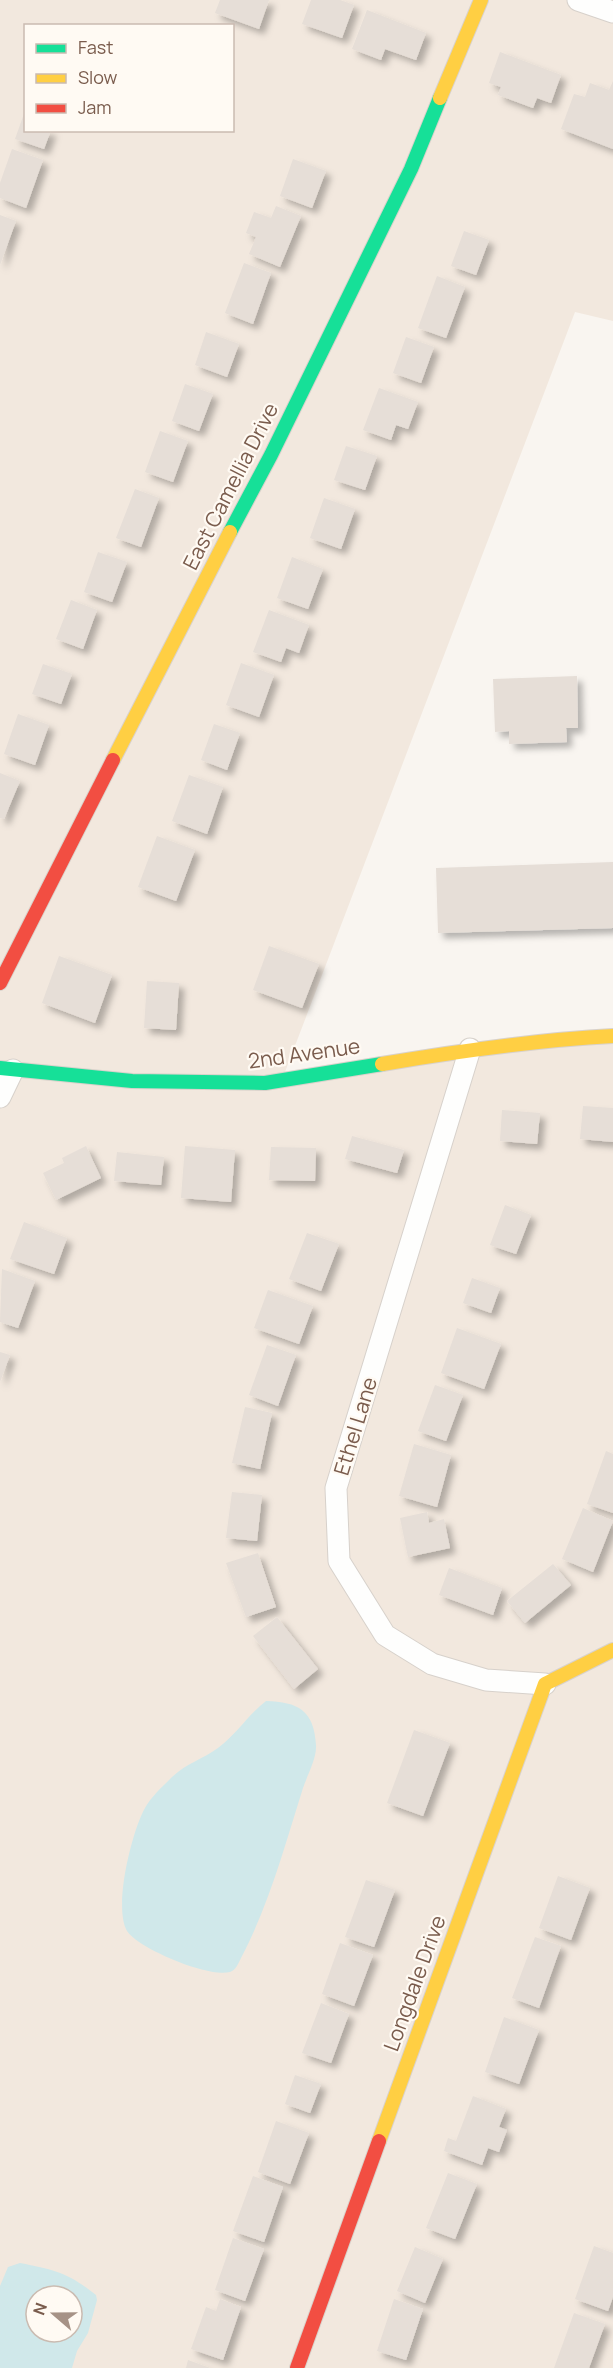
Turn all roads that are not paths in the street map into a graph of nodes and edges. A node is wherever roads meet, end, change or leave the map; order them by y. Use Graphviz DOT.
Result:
graph roads {
  1 [pos="481,0"];
  2 [pos="578,0"];
  3 [pos="613,12"];
  4 [pos="0,983"];
  5 [pos="613,1036"];
  6 [pos="470,1049"];
  7 [pos="6,1069"];
  8 [pos="0,1097"];
  9 [pos="613,1650"];
  10 [pos="545,1684"];
  11 [pos="297,2368"];
  1 -- 4 [label="street, East Camellia Drive"];
  2 -- 3 [label="street"];
  5 -- 6 [label="street, 2nd Avenue"];
  6 -- 7 [label="street, 2nd Avenue"];
  6 -- 10 [label="street, Ethel Lane"];
  7 -- 8 [label="street"];
  9 -- 10 [label="street"];
  10 -- 11 [label="street, Longdale Drive"];
}
